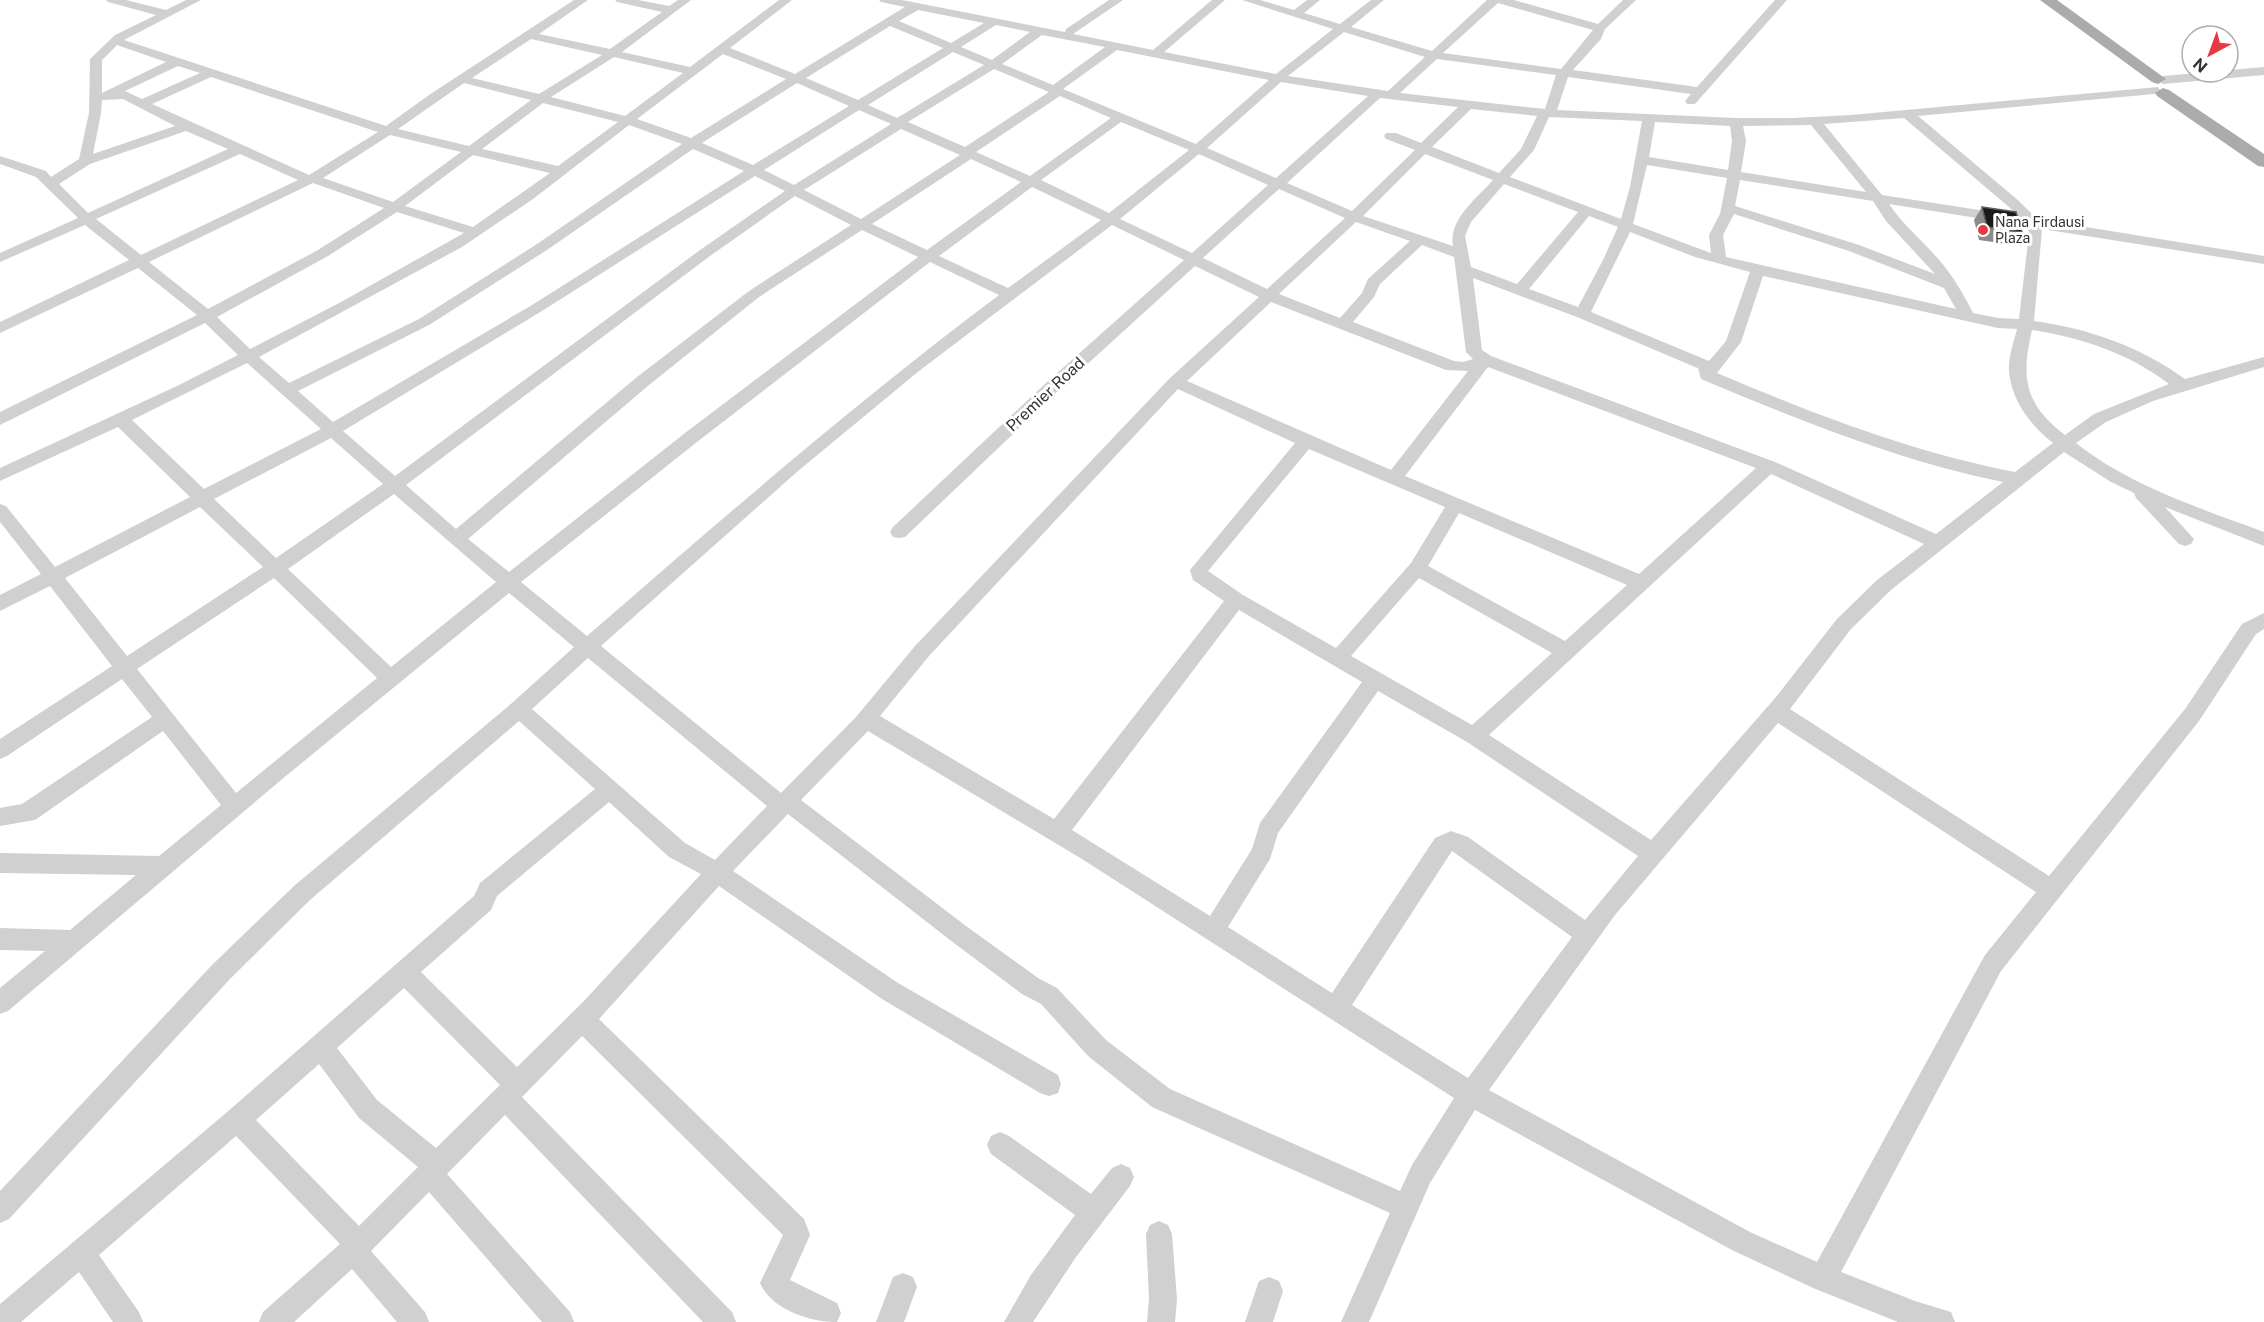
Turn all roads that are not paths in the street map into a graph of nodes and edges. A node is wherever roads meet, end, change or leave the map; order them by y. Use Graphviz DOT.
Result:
graph roads {
  1 [pos="112,0"];
  2 [pos="195,0"];
  3 [pos="582,0"];
  4 [pos="621,0"];
  5 [pos="685,0"];
  6 [pos="786,0"];
  7 [pos="885,0"];
  8 [pos="1219,0"];
  9 [pos="1250,0"];
  10 [pos="1314,0"];
  11 [pos="1378,0"];
  12 [pos="1494,0"];
  13 [pos="1501,0"];
  14 [pos="1630,0"];
  15 [pos="1781,0"];
  16 [pos="2036,0"];
  17 [pos="2048,0"];
  18 [pos="1111,1"];
  19 [pos="920,2"];
  20 [pos="671,10"];
  21 [pos="167,14"];
  22 [pos="1295,15"];
  23 [pos="995,21"];
  24 [pos="890,22"];
  25 [pos="1600,28"];
  26 [pos="1342,29"];
  27 [pos="1041,30"];
  28 [pos="1070,31"];
  29 [pos="529,35"];
  30 [pos="115,41"];
  31 [pos="1116,45"];
  32 [pos="721,49"];
  33 [pos="954,49"];
  34 [pos="1159,50"];
  35 [pos="613,53"];
  36 [pos="1432,55"];
  37 [pos="178,61"];
  38 [pos="993,65"];
  39 [pos="692,71"];
  40 [pos="2264,71"];
  41 [pos="212,72"];
  42 [pos="1563,74"];
  43 [pos="1281,77"];
  44 [pos="2264,77"];
  45 [pos="462,79"];
  46 [pos="798,79"];
  47 [pos="2159,85"];
  48 [pos="1056,91"];
  49 [pos="1700,91"];
  50 [pos="1394,92"];
  51 [pos="1377,94"];
  52 [pos="101,96"];
  53 [pos="540,99"];
  54 [pos="142,104"];
  55 [pos="858,105"];
  56 [pos="1467,105"];
  57 [pos="1548,111"];
  58 [pos="1907,114"];
  59 [pos="1693,116"];
  60 [pos="1120,117"];
  61 [pos="1649,118"];
  62 [pos="627,120"];
  63 [pos="1815,121"];
  64 [pos="1736,122"];
  65 [pos="899,123"];
  66 [pos="187,126"];
  67 [pos="388,131"];
  68 [pos="1391,136"];
  69 [pos="0,143"];
  70 [pos="691,143"];
  71 [pos="240,149"];
  72 [pos="1198,149"];
  73 [pos="1424,149"];
  74 [pos="471,150"];
  75 [pos="0,151"];
  76 [pos="968,154"];
  77 [pos="2264,155"];
  78 [pos="0,160"];
  79 [pos="1641,160"];
  80 [pos="85,161"];
  81 [pos="2264,162"];
  82 [pos="754,170"];
  83 [pos="561,171"];
  84 [pos="1734,176"];
  85 [pos="312,179"];
  86 [pos="1502,180"];
  87 [pos="1031,181"];
  88 [pos="51,183"];
  89 [pos="1277,183"];
  90 [pos="795,190"];
  91 [pos="1877,197"];
  92 [pos="396,206"];
  93 [pos="1728,208"];
  94 [pos="1586,211"];
  95 [pos="1354,217"];
  96 [pos="87,219"];
  97 [pos="1111,219"];
  98 [pos="2033,223"];
  99 [pos="860,224"];
  100 [pos="1626,226"];
  101 [pos="475,232"];
  102 [pos="1420,240"];
  103 [pos="931,256"];
  104 [pos="0,258"];
  105 [pos="1194,259"];
  106 [pos="1719,259"];
  107 [pos="141,260"];
  108 [pos="2264,260"];
  109 [pos="1462,262"];
  110 [pos="1758,270"];
  111 [pos="1948,284"];
  112 [pos="1519,291"];
  113 [pos="1010,295"];
  114 [pos="1270,296"];
  115 [pos="1582,314"];
  116 [pos="1967,315"];
  117 [pos="207,316"];
  118 [pos="2026,323"];
  119 [pos="1343,324"];
  120 [pos="0,328"];
  121 [pos="248,356"];
  122 [pos="1485,360"];
  123 [pos="2264,362"];
  124 [pos="1707,375"];
  125 [pos="1176,382"];
  126 [pos="2182,385"];
  127 [pos="288,390"];
  128 [pos="0,419"];
  129 [pos="120,419"];
  130 [pos="332,430"];
  131 [pos="1306,441"];
  132 [pos="2063,444"];
  133 [pos="1769,466"];
  134 [pos="0,476"];
  135 [pos="1394,478"];
  136 [pos="2018,479"];
  137 [pos="2122,481"];
  138 [pos="394,485"];
  139 [pos="202,497"];
  140 [pos="1455,505"];
  141 [pos="0,510"];
  142 [pos="899,532"];
  143 [pos="456,539"];
  144 [pos="2186,539"];
  145 [pos="2264,539"];
  146 [pos="1939,543"];
  147 [pos="275,568"];
  148 [pos="1417,568"];
  149 [pos="52,577"];
  150 [pos="509,582"];
  151 [pos="1641,583"];
  152 [pos="1236,600"];
  153 [pos="0,604"];
  154 [pos="2264,620"];
  155 [pos="586,647"];
  156 [pos="1566,651"];
  157 [pos="1338,658"];
  158 [pos="123,669"];
  159 [pos="390,678"];
  160 [pos="1376,679"];
  161 [pos="519,709"];
  162 [pos="1776,711"];
  163 [pos="165,719"];
  164 [pos="863,723"];
  165 [pos="1474,736"];
  166 [pos="0,750"];
  167 [pos="609,790"];
  168 [pos="785,803"];
  169 [pos="234,807"];
  170 [pos="0,817"];
  171 [pos="1058,832"];
  172 [pos="1654,854"];
  173 [pos="0,862"];
  174 [pos="162,866"];
  175 [pos="717,872"];
  176 [pos="2052,890"];
  177 [pos="1214,930"];
  178 [pos="1588,935"];
  179 [pos="0,939"];
  180 [pos="73,941"];
  181 [pos="405,972"];
  182 [pos="0,1003"];
  183 [pos="1336,1008"];
  184 [pos="582,1019"];
  185 [pos="321,1046"];
  186 [pos="1049,1084"];
  187 [pos="511,1091"];
  188 [pos="1471,1094"];
  189 [pos="235,1122"];
  190 [pos="1000,1145"];
  191 [pos="433,1170"];
  192 [pos="1121,1177"];
  193 [pos="0,1210"];
  194 [pos="1093,1212"];
  195 [pos="1402,1216"];
  196 [pos="1159,1234"];
  197 [pos="356,1247"];
  198 [pos="81,1252"];
  199 [pos="1822,1278"];
  200 [pos="903,1287"];
  201 [pos="1269,1291"];
  202 [pos="1360,1310"];
  203 [pos="827,1313"];
  204 [pos="120,1318"];
  205 [pos="0,1322"];
  206 [pos="273,1322"];
  207 [pos="415,1322"];
  208 [pos="560,1322"];
  209 [pos="722,1322"];
  210 [pos="890,1322"];
  211 [pos="1018,1322"];
  212 [pos="1161,1322"];
  213 [pos="1259,1322"];
  214 [pos="1941,1322"];
  1 -- 21 [label="street"];
  2 -- 21 [label="street"];
  3 -- 29 [label="street"];
  4 -- 20 [label="street"];
  5 -- 20 [label="street"];
  6 -- 32 [label="street"];
  7 -- 19 [label="street"];
  8 -- 34 [label="street"];
  9 -- 22 [label="street"];
  10 -- 22 [label="street"];
  11 -- 26 [label="street"];
  12 -- 36 [label="street"];
  13 -- 25 [label="street"];
  14 -- 25 [label="street"];
  15 -- 49 [label="street"];
  16 -- 47 [label="main road"];
  17 -- 47 [label="main road"];
  18 -- 28 [label="street"];
  19 -- 23 [label="street"];
  19 -- 24 [label="street"];
  19 -- 28 [label="street"];
  20 -- 35 [label="street"];
  21 -- 30 [label="street"];
  22 -- 26 [label="street"];
  23 -- 27 [label="street"];
  23 -- 33 [label="street"];
  24 -- 33 [label="street"];
  24 -- 46 [label="street"];
  25 -- 42 [label="street"];
  26 -- 36 [label="street"];
  26 -- 43 [label="street"];
  27 -- 31 [label="street"];
  27 -- 38 [label="street"];
  28 -- 34 [label="street"];
  29 -- 35 [label="street"];
  29 -- 45 [label="street"];
  30 -- 37 [label="street"];
  30 -- 52 [label="street"];
  31 -- 43 [label="street"];
  31 -- 48 [label="street"];
  32 -- 39 [label="street"];
  32 -- 46 [label="street"];
  33 -- 38 [label="street"];
  33 -- 55 [label="street"];
  34 -- 43 [label="street"];
  35 -- 39 [label="street"];
  35 -- 53 [label="street"];
  36 -- 42 [label="street"];
  36 -- 50 [label="street"];
  37 -- 41 [label="street"];
  37 -- 52 [label="street"];
  38 -- 48 [label="street"];
  38 -- 65 [label="street"];
  39 -- 62 [label="street"];
  40 -- 47 [label="street"];
  41 -- 54 [label="street"];
  41 -- 67 [label="street"];
  42 -- 49 [label="street"];
  42 -- 57 [label="street"];
  43 -- 50 [label="street"];
  43 -- 51 [label="street"];
  43 -- 72 [label="street"];
  44 -- 47 [label="street"];
  45 -- 53 [label="street"];
  45 -- 67 [label="street"];
  46 -- 55 [label="street"];
  46 -- 70 [label="street"];
  47 -- 58 [label="street"];
  47 -- 59 [label="street"];
  47 -- 77 [label="main road"];
  47 -- 81 [label="main road"];
  48 -- 60 [label="street"];
  48 -- 76 [label="street"];
  49 -- 59 [label="street"];
  50 -- 57 [label="street"];
  51 -- 56 [label="street"];
  51 -- 89 [label="street, Premier Road"];
  52 -- 54 [label="street"];
  52 -- 80 [label="street"];
  53 -- 62 [label="street"];
  53 -- 74 [label="street"];
  54 -- 66 [label="street"];
  55 -- 65 [label="street"];
  55 -- 82 [label="street"];
  56 -- 57 [label="street"];
  56 -- 73 [label="street"];
  57 -- 59 [label="street"];
  57 -- 61 [label="street"];
  57 -- 86 [label="street"];
  58 -- 63 [label="street"];
  58 -- 98 [label="street"];
  60 -- 72 [label="street"];
  60 -- 87 [label="street"];
  61 -- 64 [label="street"];
  61 -- 79 [label="street"];
  62 -- 70 [label="street"];
  62 -- 83 [label="street"];
  63 -- 64 [label="street"];
  63 -- 91 [label="street"];
  64 -- 84 [label="street"];
  65 -- 76 [label="street"];
  65 -- 90 [label="street"];
  66 -- 71 [label="street"];
  66 -- 80 [label="street"];
  67 -- 74 [label="street"];
  67 -- 85 [label="street"];
  68 -- 73 [label="street"];
  69 -- 75 [label="street"];
  70 -- 82 [label="street"];
  70 -- 127 [label="street"];
  71 -- 85 [label="street"];
  71 -- 96 [label="street"];
  72 -- 89 [label="street"];
  72 -- 97 [label="street"];
  73 -- 86 [label="street"];
  73 -- 95 [label="street"];
  74 -- 83 [label="street"];
  74 -- 92 [label="street"];
  76 -- 87 [label="street"];
  76 -- 99 [label="street"];
  78 -- 88 [label="street"];
  79 -- 84 [label="street"];
  79 -- 100 [label="street"];
  80 -- 88 [label="street"];
  82 -- 90 [label="street"];
  82 -- 130 [label="street"];
  83 -- 101 [label="street"];
  84 -- 91 [label="street"];
  84 -- 93 [label="street"];
  85 -- 92 [label="street"];
  85 -- 107 [label="street"];
  86 -- 94 [label="street"];
  86 -- 109 [label="street"];
  87 -- 97 [label="street"];
  87 -- 103 [label="street"];
  88 -- 96 [label="street"];
  89 -- 95 [label="street"];
  89 -- 105 [label="street, Premier Road"];
  90 -- 99 [label="street"];
  90 -- 138 [label="street"];
  91 -- 98 [label="street"];
  91 -- 111 [label="street"];
  92 -- 101 [label="street"];
  92 -- 117 [label="street"];
  93 -- 106 [label="street"];
  93 -- 111 [label="street"];
  94 -- 100 [label="street"];
  94 -- 112 [label="street"];
  95 -- 102 [label="street"];
  95 -- 114 [label="street"];
  96 -- 104 [label="street"];
  96 -- 107 [label="street"];
  97 -- 105 [label="street"];
  97 -- 113 [label="street"];
  98 -- 108 [label="street"];
  98 -- 118 [label="street"];
  99 -- 103 [label="street"];
  99 -- 143 [label="street"];
  100 -- 106 [label="street"];
  100 -- 115 [label="street"];
  101 -- 121 [label="street"];
  102 -- 109 [label="street"];
  102 -- 119 [label="street"];
  103 -- 113 [label="street"];
  103 -- 150 [label="street"];
  105 -- 114 [label="street"];
  105 -- 142 [label="street, Premier Road"];
  106 -- 110 [label="street"];
  107 -- 117 [label="street"];
  107 -- 120 [label="street"];
  109 -- 112 [label="street"];
  109 -- 122 [label="street"];
  110 -- 116 [label="street"];
  110 -- 124 [label="street"];
  111 -- 116 [label="street"];
  112 -- 115 [label="street"];
  113 -- 155 [label="street"];
  114 -- 119 [label="street"];
  114 -- 125 [label="street"];
  115 -- 124 [label="street"];
  116 -- 118 [label="street"];
  117 -- 121 [label="street"];
  117 -- 128 [label="street"];
  118 -- 126 [label="street"];
  118 -- 132 [label="street"];
  119 -- 122 [label="street"];
  121 -- 127 [label="street"];
  121 -- 129 [label="street"];
  122 -- 133 [label="street"];
  122 -- 135 [label="street"];
  123 -- 126 [label="street"];
  124 -- 136 [label="street"];
  125 -- 131 [label="street"];
  125 -- 164 [label="street"];
  126 -- 132 [label="street"];
  127 -- 130 [label="street"];
  129 -- 134 [label="street"];
  129 -- 139 [label="street"];
  130 -- 138 [label="street"];
  130 -- 139 [label="street"];
  131 -- 135 [label="street"];
  131 -- 152 [label="street"];
  132 -- 136 [label="street"];
  132 -- 137 [label="street"];
  133 -- 146 [label="street"];
  133 -- 151 [label="street"];
  135 -- 140 [label="street"];
  136 -- 146 [label="street"];
  137 -- 144 [label="street"];
  137 -- 145 [label="street"];
  138 -- 143 [label="street"];
  138 -- 147 [label="street"];
  139 -- 147 [label="street"];
  139 -- 149 [label="street"];
  140 -- 148 [label="street"];
  140 -- 151 [label="street"];
  141 -- 149 [label="street"];
  143 -- 150 [label="street"];
  146 -- 162 [label="street"];
  147 -- 158 [label="street"];
  147 -- 159 [label="street"];
  148 -- 156 [label="street"];
  148 -- 157 [label="street"];
  149 -- 153 [label="street"];
  149 -- 158 [label="street"];
  150 -- 155 [label="street"];
  150 -- 159 [label="street"];
  151 -- 156 [label="street"];
  152 -- 157 [label="street"];
  152 -- 171 [label="street"];
  154 -- 176 [label="street"];
  155 -- 161 [label="street"];
  155 -- 168 [label="street"];
  156 -- 165 [label="street"];
  157 -- 160 [label="street"];
  158 -- 163 [label="street"];
  158 -- 166 [label="street"];
  159 -- 169 [label="street"];
  160 -- 165 [label="street"];
  160 -- 177 [label="street"];
  161 -- 167 [label="street"];
  161 -- 193 [label="street"];
  162 -- 172 [label="street"];
  162 -- 176 [label="street"];
  163 -- 169 [label="street"];
  163 -- 170 [label="street"];
  164 -- 168 [label="street"];
  164 -- 171 [label="street"];
  165 -- 172 [label="street"];
  167 -- 175 [label="street"];
  167 -- 181 [label="street"];
  168 -- 175 [label="street"];
  168 -- 195 [label="street"];
  169 -- 174 [label="street"];
  171 -- 177 [label="street"];
  172 -- 178 [label="street"];
  173 -- 174 [label="street"];
  174 -- 180 [label="street"];
  175 -- 184 [label="street"];
  175 -- 186 [label="street"];
  176 -- 199 [label="street"];
  177 -- 183 [label="street"];
  178 -- 183 [label="street"];
  178 -- 188 [label="street"];
  179 -- 180 [label="street"];
  180 -- 182 [label="street"];
  181 -- 185 [label="street"];
  181 -- 187 [label="street"];
  183 -- 188 [label="street"];
  184 -- 187 [label="street"];
  184 -- 203 [label="street"];
  185 -- 189 [label="street"];
  185 -- 191 [label="street"];
  187 -- 191 [label="street"];
  187 -- 209 [label="street"];
  188 -- 195 [label="street"];
  188 -- 199 [label="street"];
  189 -- 197 [label="street"];
  189 -- 198 [label="street"];
  190 -- 194 [label="street"];
  191 -- 197 [label="street"];
  191 -- 208 [label="street"];
  192 -- 194 [label="street"];
  194 -- 211 [label="street"];
  195 -- 202 [label="street"];
  196 -- 212 [label="street"];
  197 -- 206 [label="street"];
  197 -- 207 [label="street"];
  198 -- 204 [label="street"];
  198 -- 205 [label="street"];
  199 -- 214 [label="street"];
  200 -- 210 [label="street"];
  201 -- 213 [label="street"];
}
